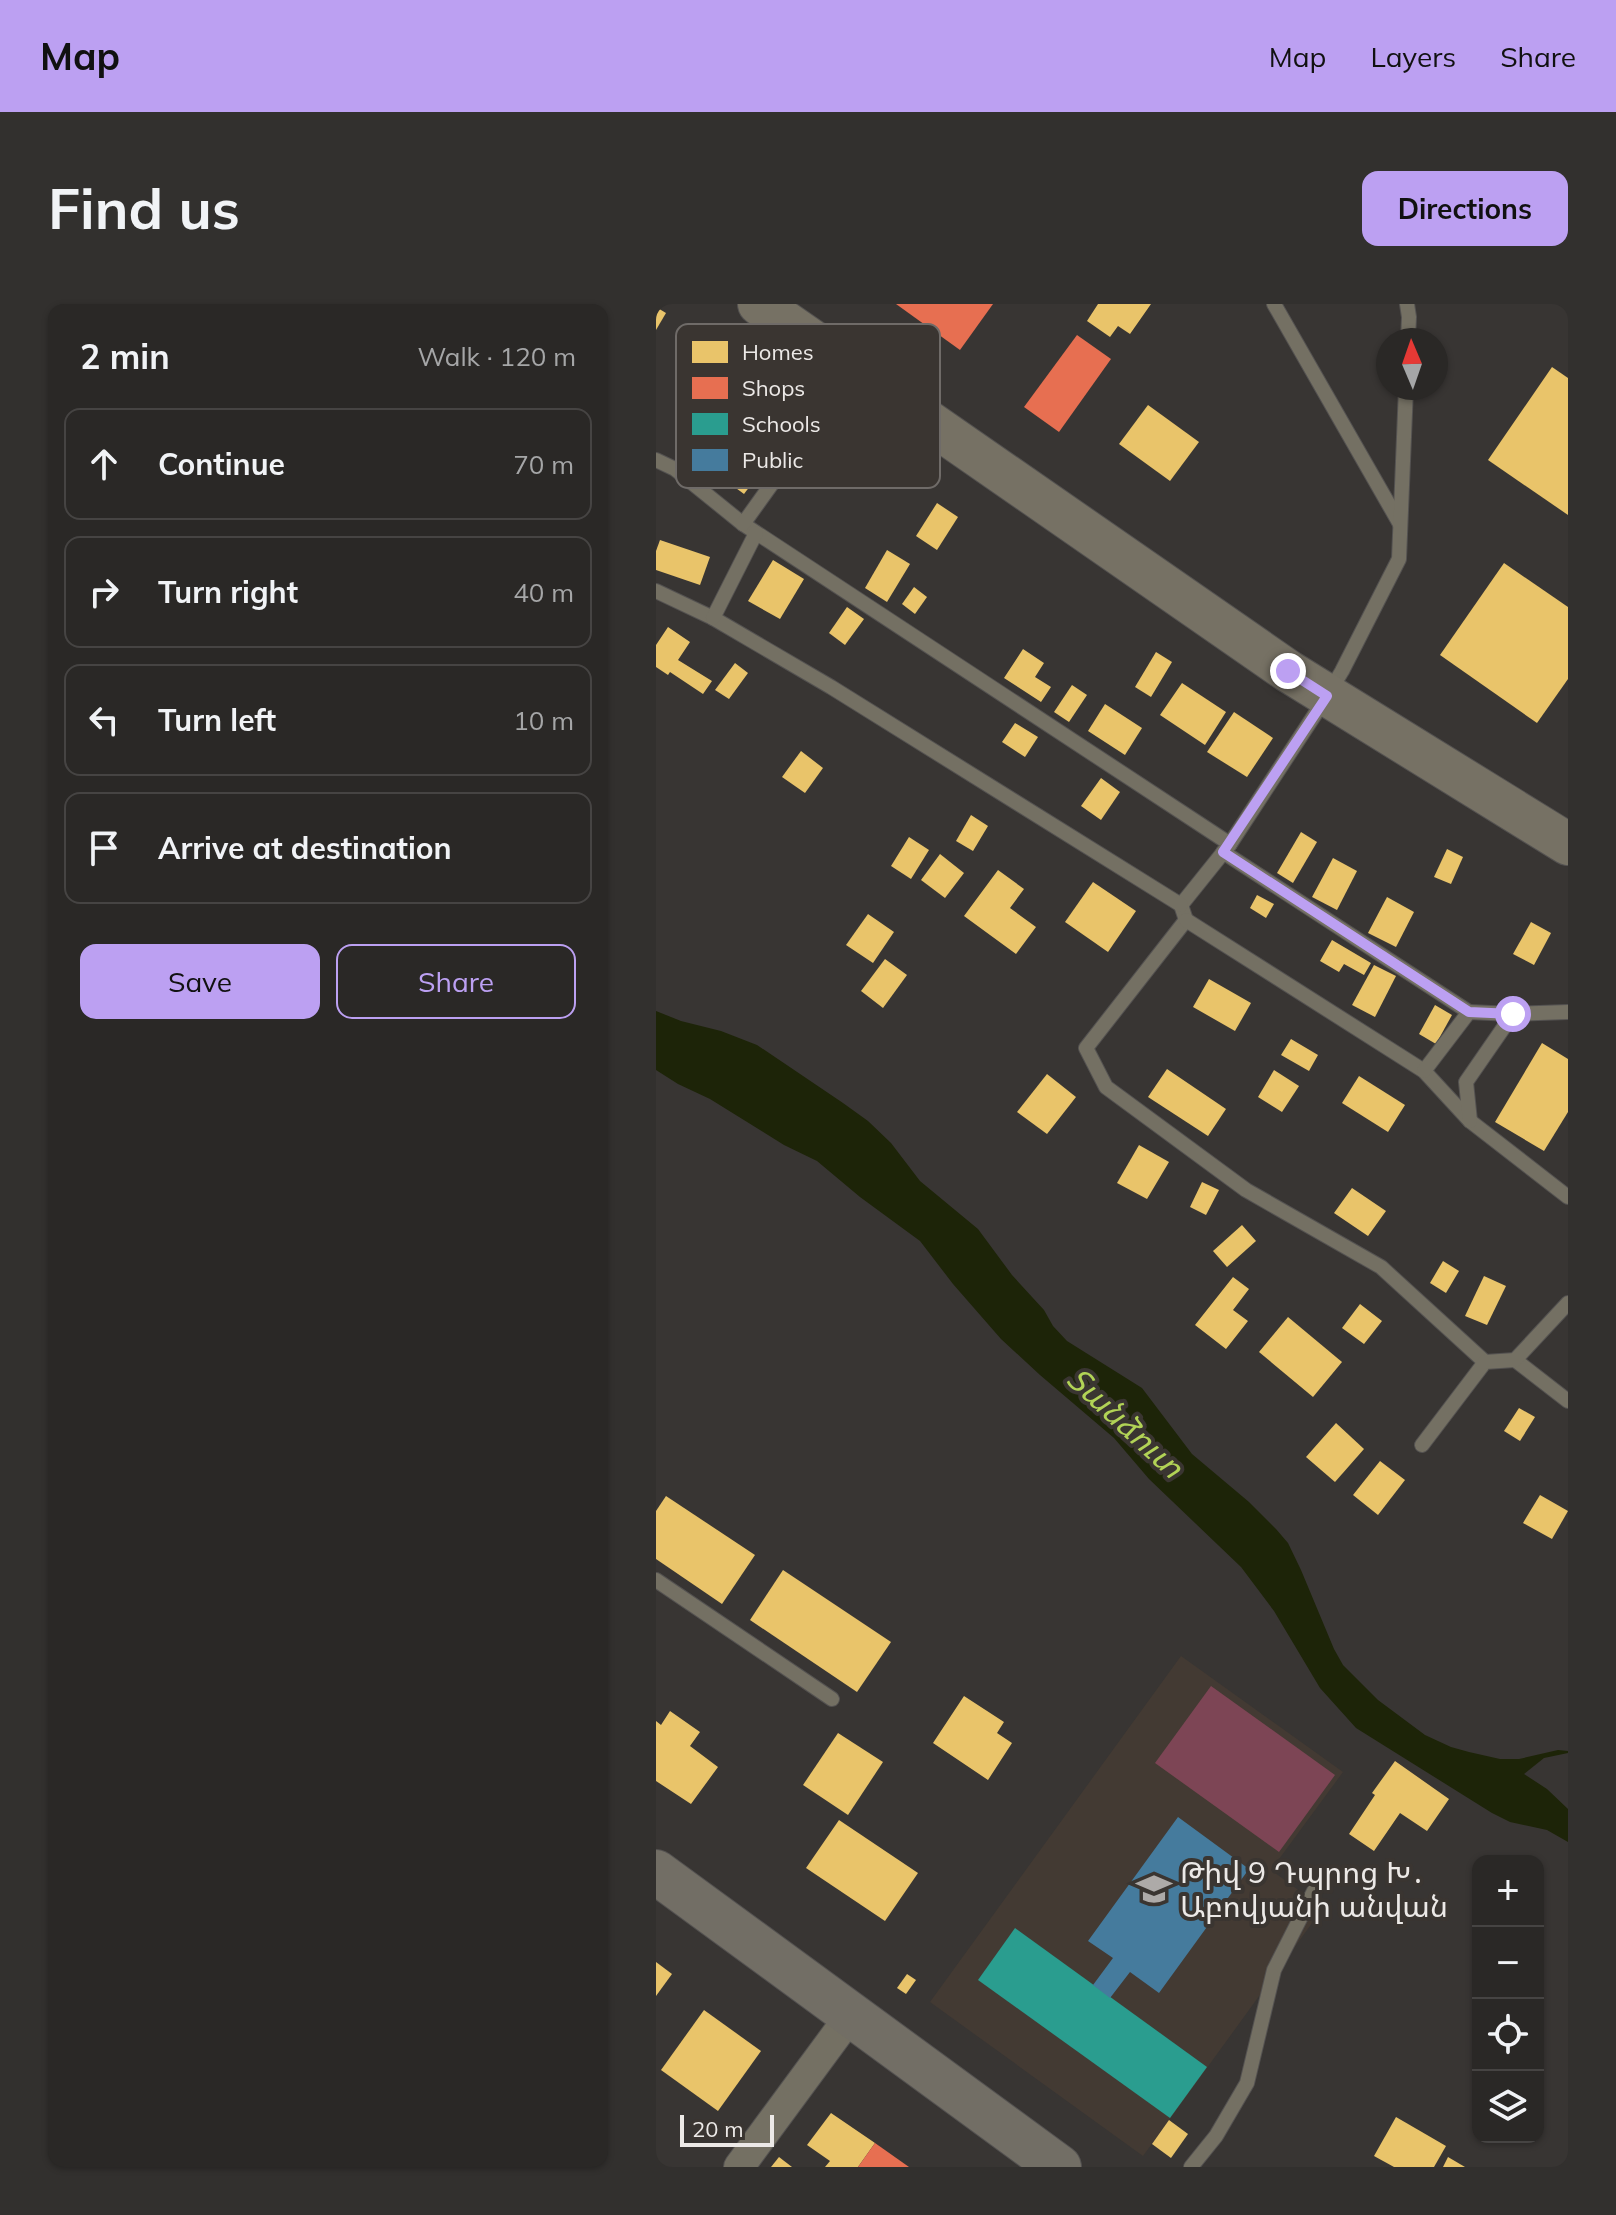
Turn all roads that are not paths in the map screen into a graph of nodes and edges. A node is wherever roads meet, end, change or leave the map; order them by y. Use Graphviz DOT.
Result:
graph roads {
  1 [pos="759,304"];
  2 [pos="1274,304"];
  3 [pos="1407,304"];
  4 [pos="787,324"];
  5 [pos="1409,328"];
  6 [pos="1405,400"];
  7 [pos="940,431"];
  8 [pos="656,460"];
  9 [pos="676,470"];
  10 [pos="698,488"];
  11 [pos="769,488"];
  12 [pos="743,524"];
  13 [pos="1400,524"];
  14 [pos="756,533"];
  15 [pos="656,591"];
  16 [pos="713,618"];
  17 [pos="1327,696"];
  18 [pos="1568,844"];
  19 [pos="1226,848"];
  20 [pos="1181,905"];
  21 [pos="1186,920"];
  22 [pos="1469,1012"];
  23 [pos="1568,1012"];
  24 [pos="1513,1014"];
  25 [pos="1424,1071"];
  26 [pos="1470,1121"];
  27 [pos="1568,1197"];
  28 [pos="1568,1303"];
  29 [pos="1515,1360"];
  30 [pos="1485,1362"];
  31 [pos="1568,1401"];
  32 [pos="1422,1445"];
  33 [pos="656,1580"];
  34 [pos="832,1699"];
  35 [pos="656,1872"];
  36 [pos="1314,1891"];
  37 [pos="851,2015"];
  38 [pos="739,2167"];
  39 [pos="1059,2167"];
  40 [pos="1191,2167"];
  1 -- 4 [label="street"];
  2 -- 13 [label="lane"];
  3 -- 5 [label="lane"];
  6 -- 13 [label="lane"];
  7 -- 17 [label="street"];
  8 -- 9 [label="lane"];
  10 -- 12 [label="lane"];
  11 -- 12 [label="lane"];
  12 -- 14 [label="lane"];
  13 -- 17 [label="lane"];
  14 -- 16 [label="lane"];
  14 -- 19 [label="lane"];
  15 -- 16 [label="lane"];
  16 -- 20 [label="lane"];
  17 -- 18 [label="street"];
  17 -- 19 [label="lane"];
  19 -- 20 [label="lane"];
  19 -- 22 [label="lane"];
  20 -- 21 [label="lane"];
  21 -- 25 [label="lane"];
  21 -- 30 [label="lane"];
  22 -- 24 [label="lane"];
  22 -- 25 [label="lane"];
  23 -- 24 [label="lane"];
  24 -- 26 [label="lane"];
  25 -- 26 [label="lane"];
  26 -- 27 [label="lane"];
  28 -- 29 [label="lane"];
  29 -- 30 [label="lane"];
  29 -- 31 [label="lane"];
  30 -- 32 [label="lane"];
  33 -- 34 [label="lane"];
  35 -- 37 [label="highway"];
  36 -- 40 [label="lane"];
  37 -- 38 [label="street"];
  37 -- 39 [label="highway"];
}
